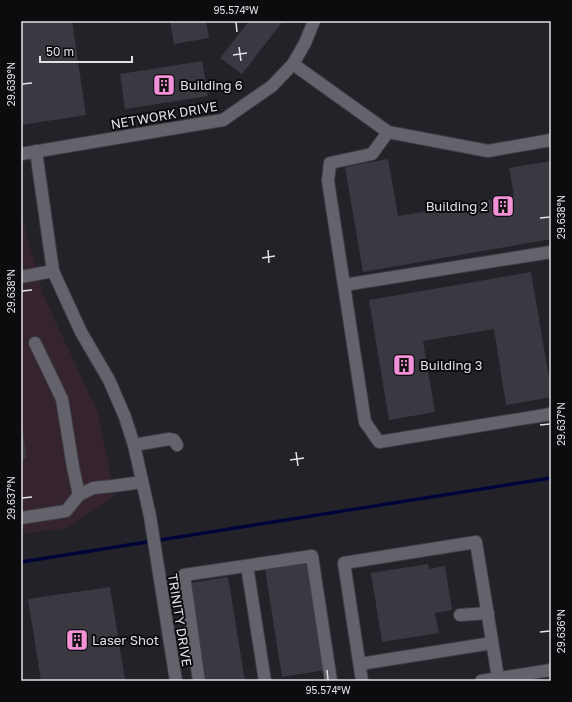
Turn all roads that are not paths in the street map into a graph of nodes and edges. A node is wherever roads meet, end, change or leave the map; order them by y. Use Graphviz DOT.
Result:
graph roads {
  1 [pos="314,21"];
  2 [pos="293,64"];
  3 [pos="388,132"];
  4 [pos="551,140"];
  5 [pos="36,151"];
  6 [pos="21,154"];
  7 [pos="551,252"];
  8 [pos="53,271"];
  9 [pos="21,277"];
  10 [pos="344,285"];
  11 [pos="35,342"];
  12 [pos="551,414"];
  13 [pos="134,445"];
  14 [pos="178,445"];
  15 [pos="142,482"];
  16 [pos="79,495"];
  17 [pos="21,515"];
  18 [pos="246,566"];
  19 [pos="488,613"];
  20 [pos="460,615"];
  21 [pos="492,643"];
  22 [pos="360,664"];
  23 [pos="548,674"];
  24 [pos="498,678"];
  25 [pos="519,678"];
  26 [pos="176,681"];
  27 [pos="199,681"];
  28 [pos="265,681"];
  29 [pos="331,681"];
  30 [pos="362,681"];
  31 [pos="481,681"];
  1 -- 2 [label="street, NETWORK DRIVE"];
  2 -- 3 [label="street"];
  2 -- 5 [label="street, NETWORK DRIVE"];
  3 -- 4 [label="street"];
  3 -- 10 [label="street"];
  5 -- 6 [label="street, NETWORK DRIVE"];
  5 -- 8 [label="street, TRINITY DRIVE"];
  7 -- 10 [label="street"];
  8 -- 9 [label="street"];
  8 -- 13 [label="street, TRINITY DRIVE"];
  10 -- 12 [label="street"];
  11 -- 16 [label="street"];
  13 -- 14 [label="street"];
  13 -- 15 [label="street, TRINITY DRIVE"];
  15 -- 16 [label="street"];
  15 -- 26 [label="street, TRINITY DRIVE"];
  16 -- 17 [label="street"];
  18 -- 27 [label="street"];
  18 -- 28 [label="street"];
  18 -- 29 [label="street"];
  19 -- 20 [label="street"];
  19 -- 21 [label="street"];
  19 -- 22 [label="street"];
  21 -- 22 [label="street"];
  21 -- 24 [label="street"];
  22 -- 30 [label="street"];
  23 -- 25 [label="street"];
  24 -- 25 [label="street"];
  24 -- 31 [label="street"];
}
